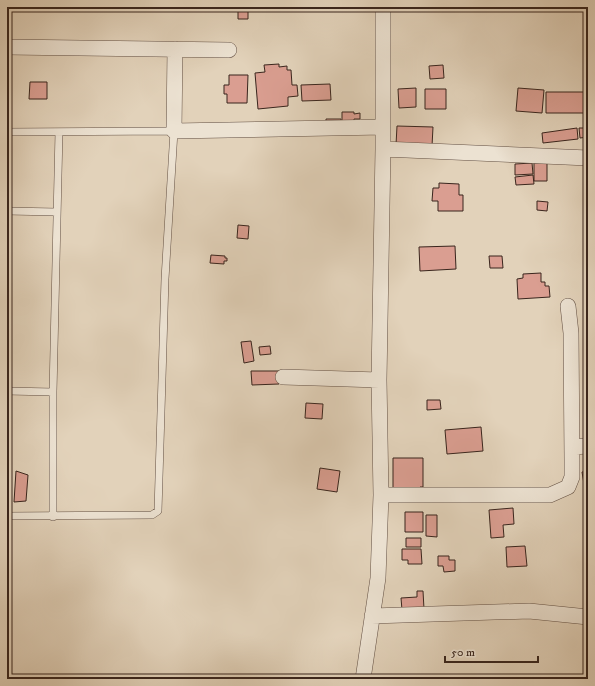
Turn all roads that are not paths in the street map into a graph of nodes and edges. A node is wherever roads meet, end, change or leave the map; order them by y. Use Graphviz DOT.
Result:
graph roads {
  1 [pos="383,7"];
  2 [pos="7,47"];
  3 [pos="175,49"];
  4 [pos="228,50"];
  5 [pos="383,127"];
  6 [pos="174,131"];
  7 [pos="7,132"];
  8 [pos="59,132"];
  9 [pos="383,149"];
  10 [pos="588,158"];
  11 [pos="7,211"];
  12 [pos="57,212"];
  13 [pos="568,306"];
  14 [pos="283,377"];
  15 [pos="379,380"];
  16 [pos="7,391"];
  17 [pos="53,392"];
  18 [pos="588,446"];
  19 [pos="572,447"];
  20 [pos="381,495"];
  21 [pos="7,516"];
  22 [pos="53,517"];
  23 [pos="372,616"];
  24 [pos="588,616"];
  25 [pos="363,679"];
  1 -- 5 [label="street"];
  2 -- 3 [label="street"];
  3 -- 4 [label="street"];
  3 -- 6 [label="street"];
  5 -- 6 [label="street"];
  5 -- 9 [label="street"];
  6 -- 8 [label="lane"];
  6 -- 22 [label="lane"];
  7 -- 8 [label="lane"];
  8 -- 12 [label="lane"];
  9 -- 10 [label="street"];
  9 -- 15 [label="street"];
  11 -- 12 [label="lane"];
  12 -- 17 [label="lane"];
  13 -- 19 [label="street"];
  14 -- 15 [label="street"];
  15 -- 20 [label="street"];
  16 -- 17 [label="lane"];
  17 -- 22 [label="lane"];
  18 -- 19 [label="street"];
  19 -- 20 [label="street"];
  20 -- 23 [label="street"];
  21 -- 22 [label="lane"];
  23 -- 24 [label="street"];
  23 -- 25 [label="street"];
}
